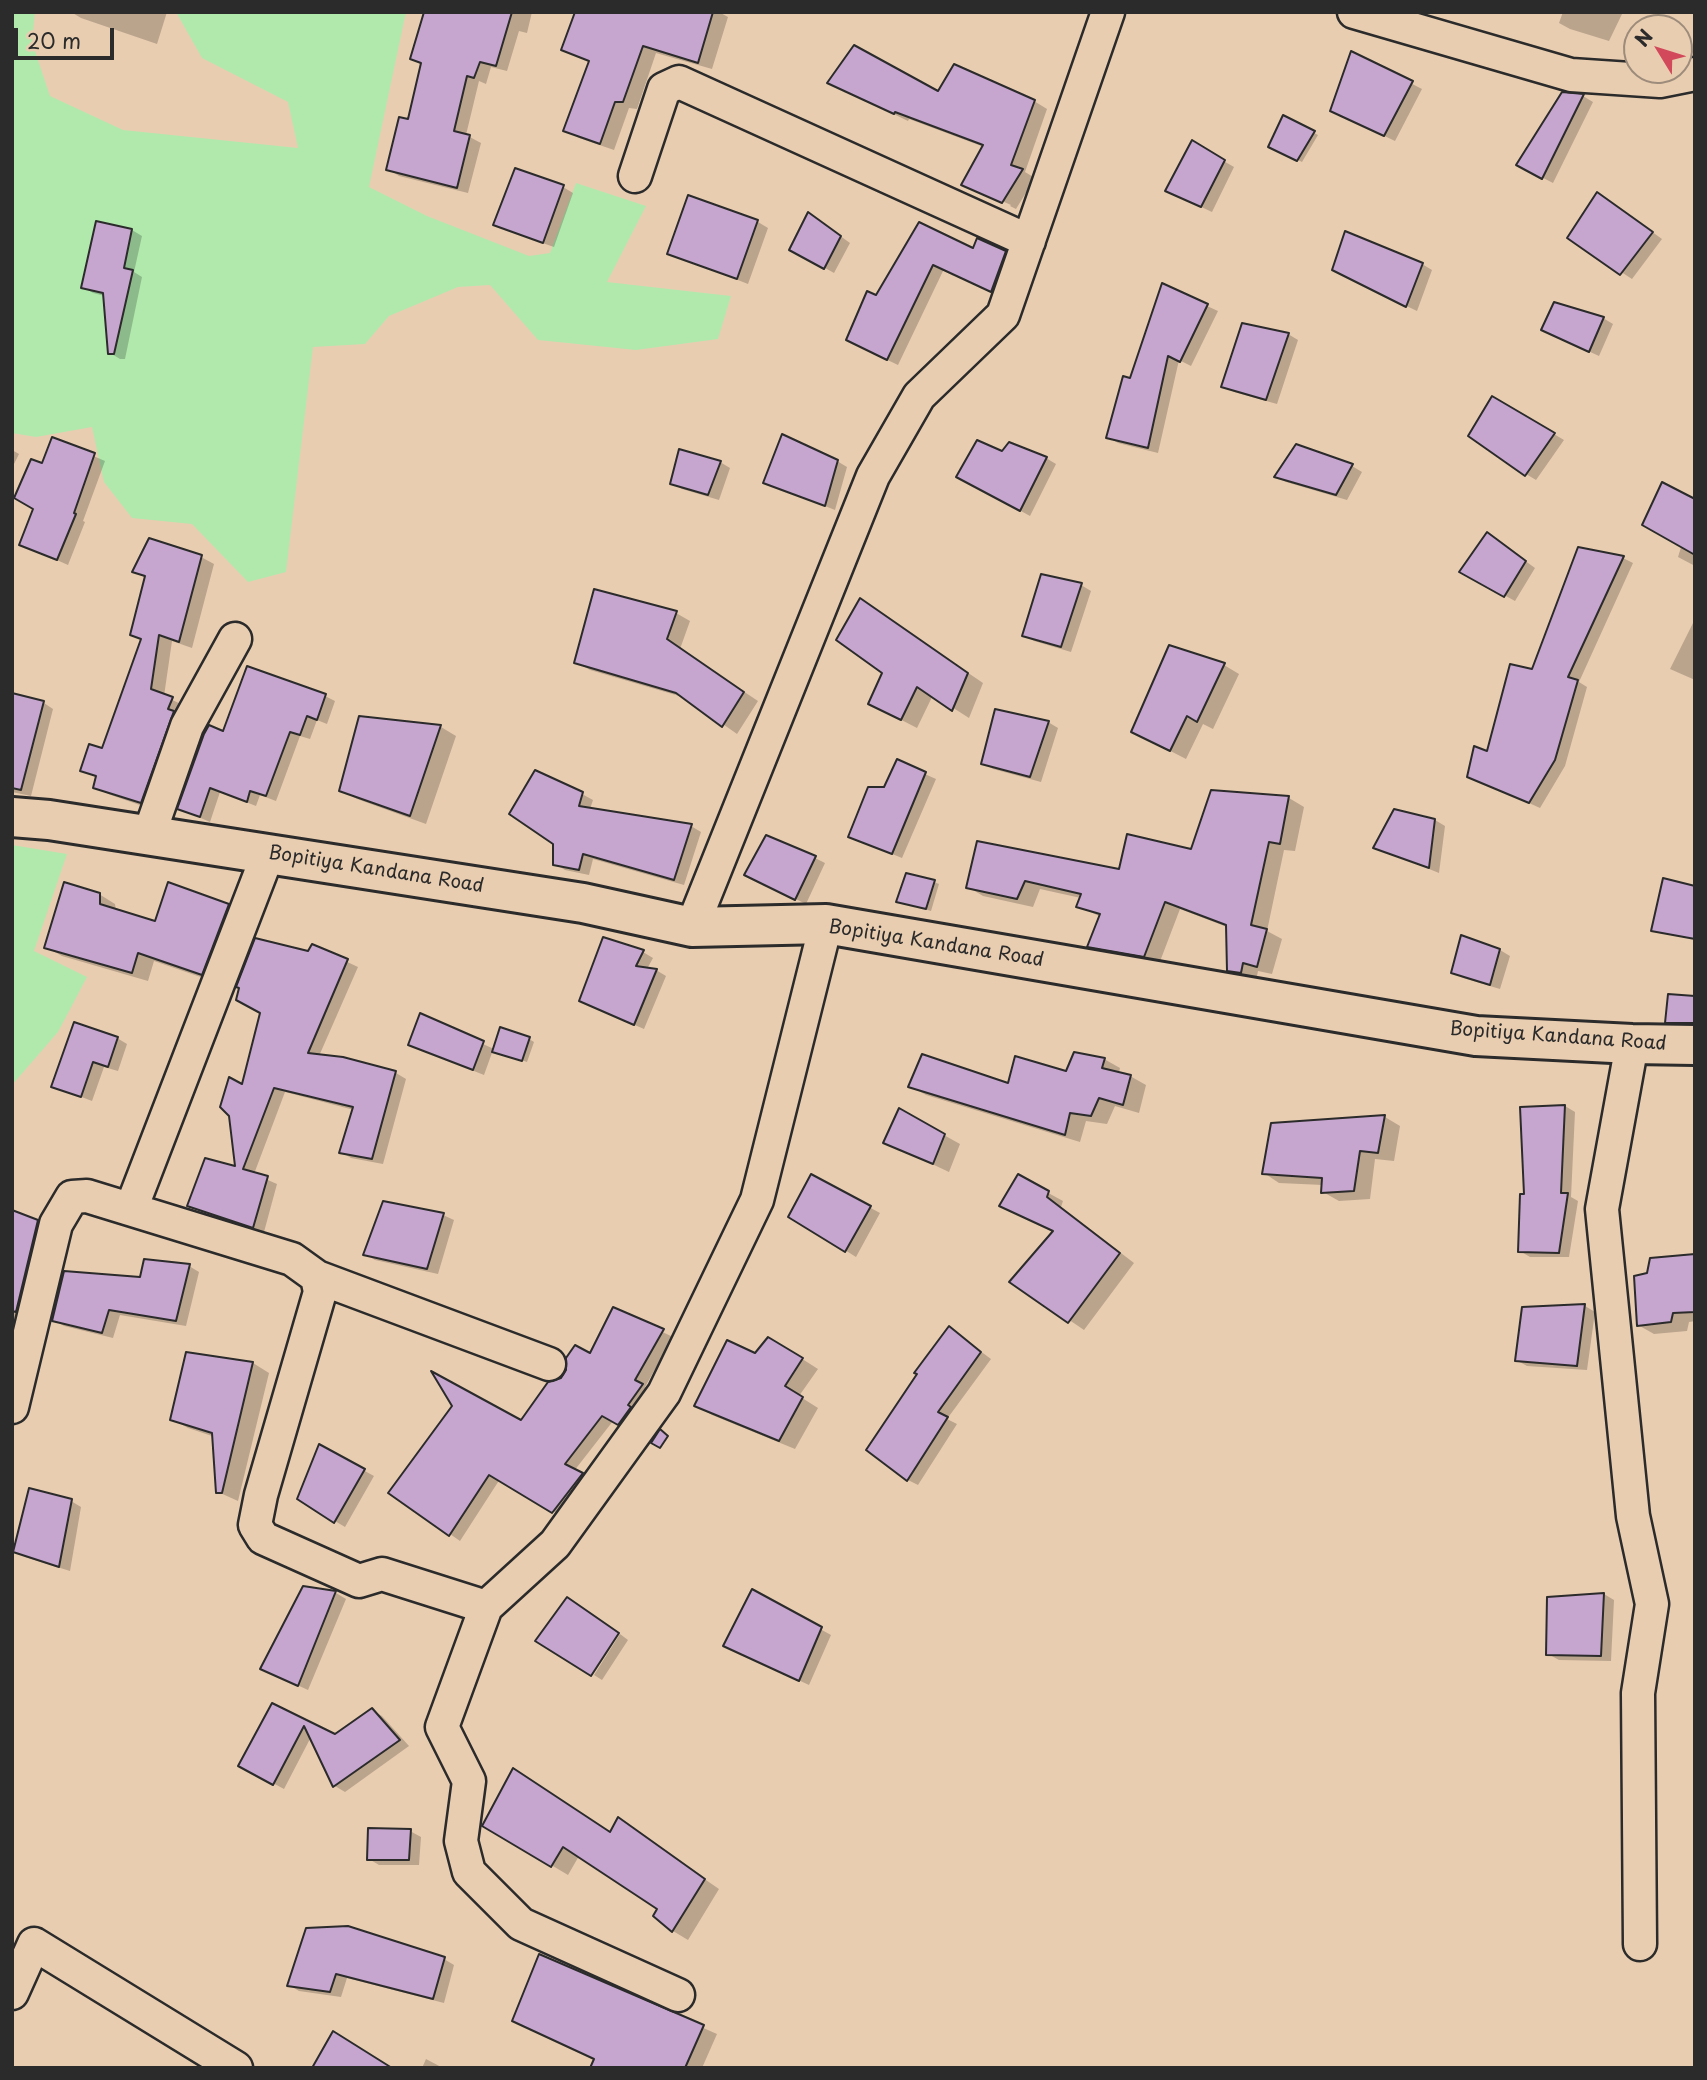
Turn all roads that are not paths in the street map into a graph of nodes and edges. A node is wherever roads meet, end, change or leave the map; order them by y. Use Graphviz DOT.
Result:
graph roads {
  1 [pos="1108,12"];
  2 [pos="1354,12"];
  3 [pos="1695,74"];
  4 [pos="635,176"];
  5 [pos="1029,241"];
  6 [pos="235,639"];
  7 [pos="12,817"];
  8 [pos="149,835"];
  9 [pos="268,854"];
  10 [pos="825,924"];
  11 [pos="692,928"];
  12 [pos="1632,1044"];
  13 [pos="1695,1045"];
  14 [pos="131,1209"];
  15 [pos="317,1277"];
  16 [pos="549,1364"];
  17 [pos="12,1407"];
  18 [pos="486,1607"];
  19 [pos="1640,1944"];
  20 [pos="12,1993"];
  21 [pos="678,1995"];
  22 [pos="236,2068"];
  1 -- 5 [label="street"];
  2 -- 3 [label="street"];
  4 -- 5 [label="street"];
  5 -- 11 [label="street"];
  6 -- 8 [label="street"];
  7 -- 8 [label="main road, Bopitiya Kandana Road"];
  8 -- 9 [label="main road, Bopitiya Kandana Road"];
  9 -- 11 [label="main road, Bopitiya Kandana Road"];
  9 -- 14 [label="street"];
  10 -- 11 [label="main road, Bopitiya Kandana Road"];
  10 -- 12 [label="main road, Bopitiya Kandana Road"];
  10 -- 18 [label="street"];
  12 -- 13 [label="main road, Bopitiya Kandana Road"];
  12 -- 19 [label="street"];
  14 -- 15 [label="street"];
  14 -- 17 [label="street"];
  15 -- 16 [label="street"];
  15 -- 18 [label="street"];
  18 -- 21 [label="street"];
  20 -- 22 [label="street"];
}
